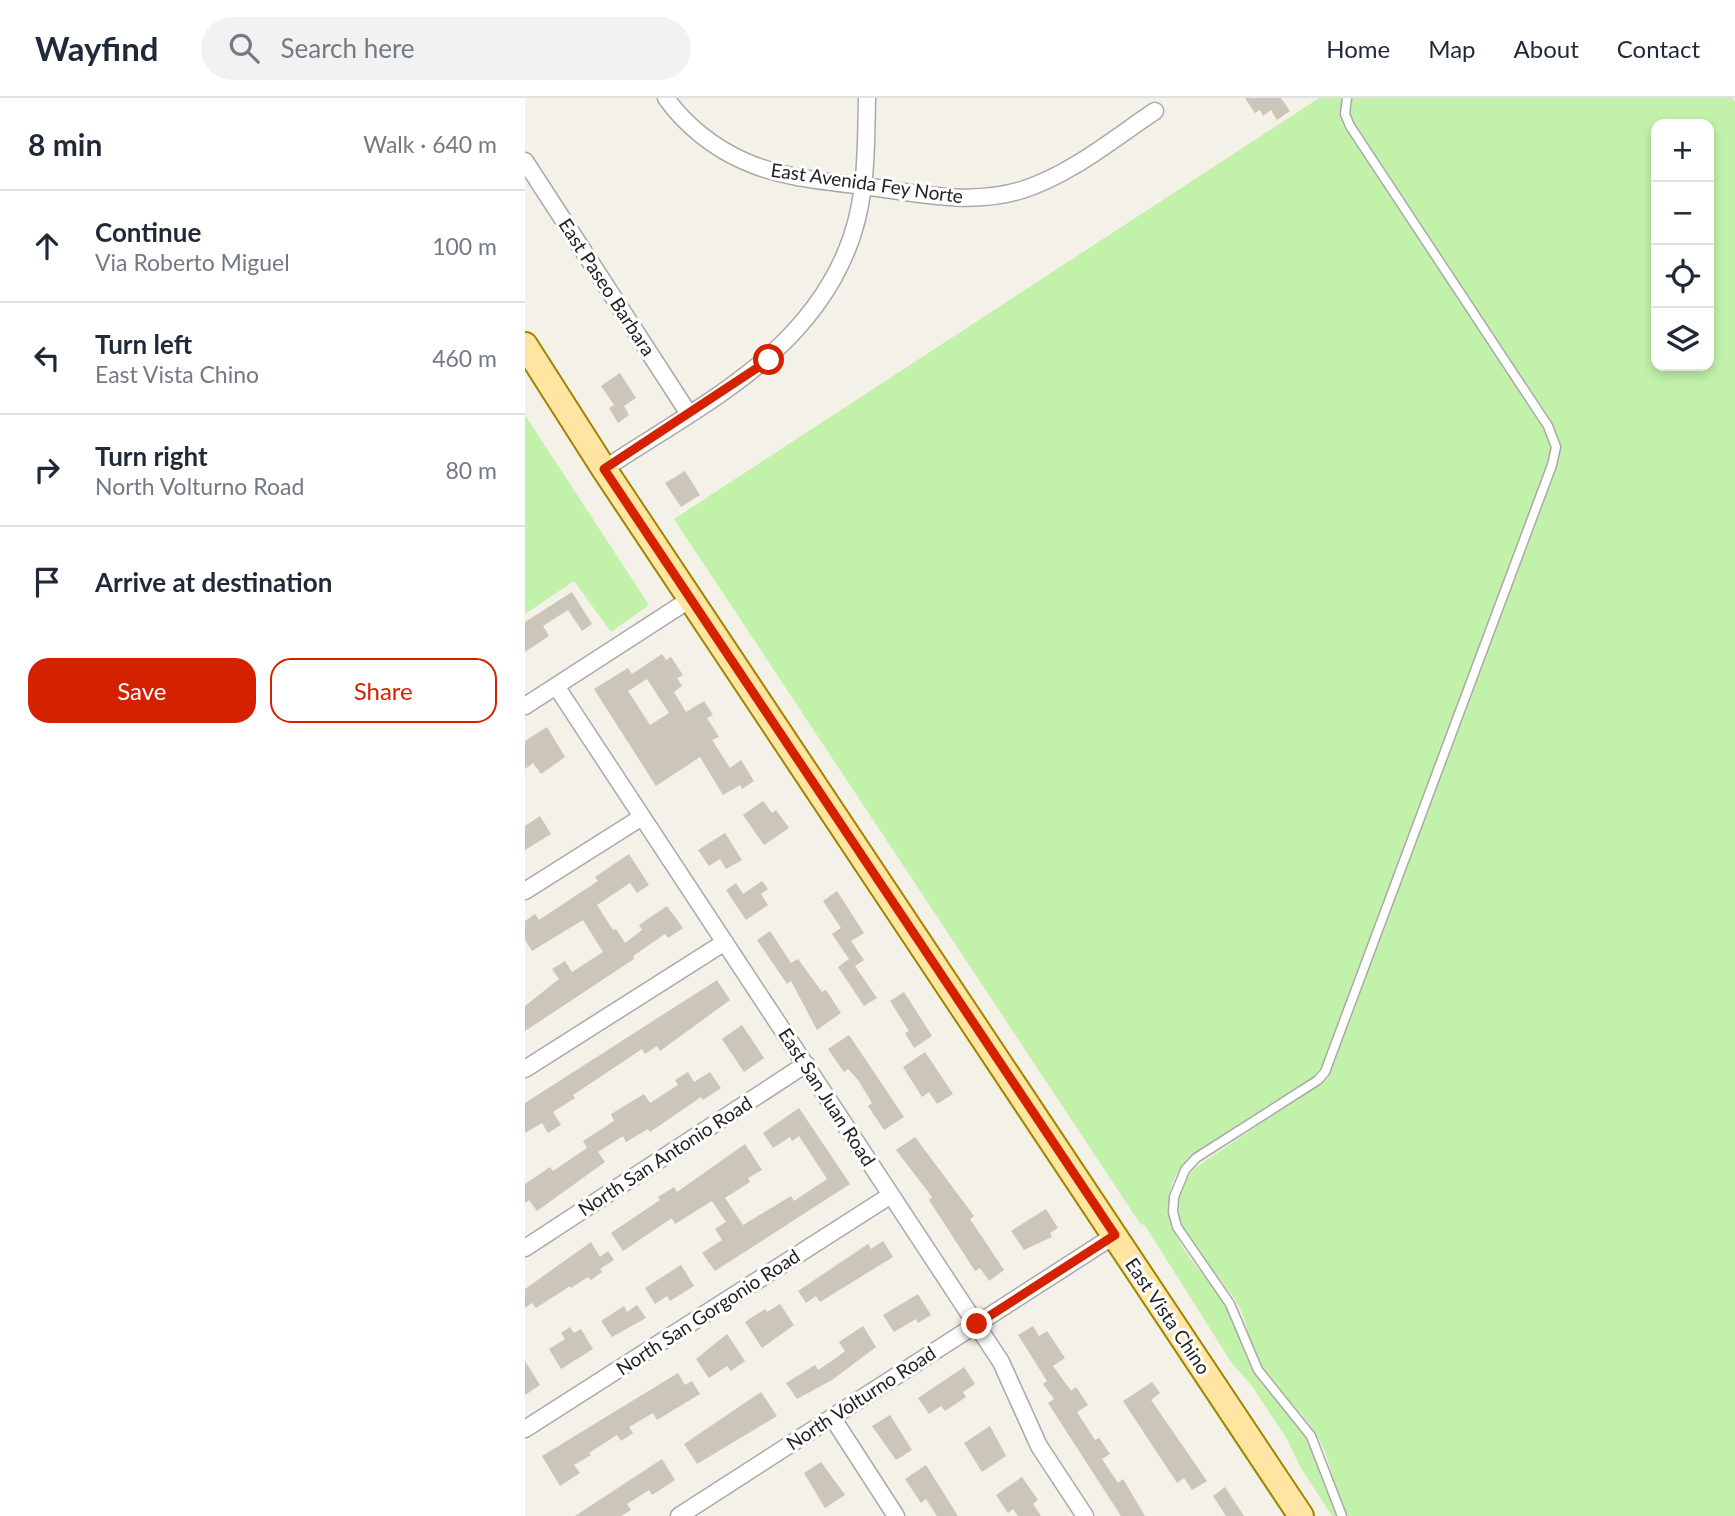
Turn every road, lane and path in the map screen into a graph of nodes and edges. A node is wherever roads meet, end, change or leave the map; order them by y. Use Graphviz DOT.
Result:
graph roads {
  1 [pos="666,98"];
  2 [pos="867,98"];
  3 [pos="1347,98"];
  4 [pos="1155,111"];
  5 [pos="525,161"];
  6 [pos="863,186"];
  7 [pos="525,345"];
  8 [pos="689,414"];
  9 [pos="604,469"];
  10 [pos="692,598"];
  11 [pos="556,685"];
  12 [pos="525,706"];
  13 [pos="642,817"];
  14 [pos="525,891"];
  15 [pos="725,942"];
  16 [pos="806,1065"];
  17 [pos="525,1069"];
  18 [pos="891,1195"];
  19 [pos="1115,1235"];
  20 [pos="525,1248"];
  21 [pos="977,1324"];
  22 [pos="832,1417"];
  23 [pos="525,1429"];
  24 [pos="702,1510"];
  25 [pos="678,1516"];
  26 [pos="896,1516"];
  27 [pos="1085,1516"];
  28 [pos="1301,1516"];
  29 [pos="1342,1516"];
  1 -- 6 [label="street, East Avenida Fey Norte"];
  2 -- 6 [label="street"];
  3 -- 29 [label="lane"];
  4 -- 6 [label="street, East Avenida Fey Norte"];
  5 -- 8 [label="street, East Paseo Barbara"];
  6 -- 8 [label="street"];
  7 -- 9 [label="main road, East Vista Chino"];
  8 -- 9 [label="street"];
  9 -- 10 [label="main road, East Vista Chino"];
  10 -- 11 [label="street"];
  10 -- 19 [label="main road, East Vista Chino"];
  11 -- 12 [label="street"];
  11 -- 13 [label="street, East San Juan Road"];
  13 -- 14 [label="street"];
  13 -- 15 [label="street, East San Juan Road"];
  15 -- 16 [label="street, East San Juan Road"];
  15 -- 17 [label="street"];
  16 -- 18 [label="street, East San Juan Road"];
  16 -- 20 [label="street, North San Antonio Road"];
  18 -- 21 [label="street, East San Juan Road"];
  18 -- 23 [label="street, North San Gorgonio Road"];
  19 -- 21 [label="street, North Volturno Road"];
  19 -- 28 [label="main road, East Vista Chino"];
  21 -- 22 [label="street, North Volturno Road"];
  21 -- 27 [label="street, East San Juan Road"];
  22 -- 24 [label="street, North Volturno Road"];
  22 -- 26 [label="street"];
  24 -- 25 [label="street, North Volturno Road"];
}
